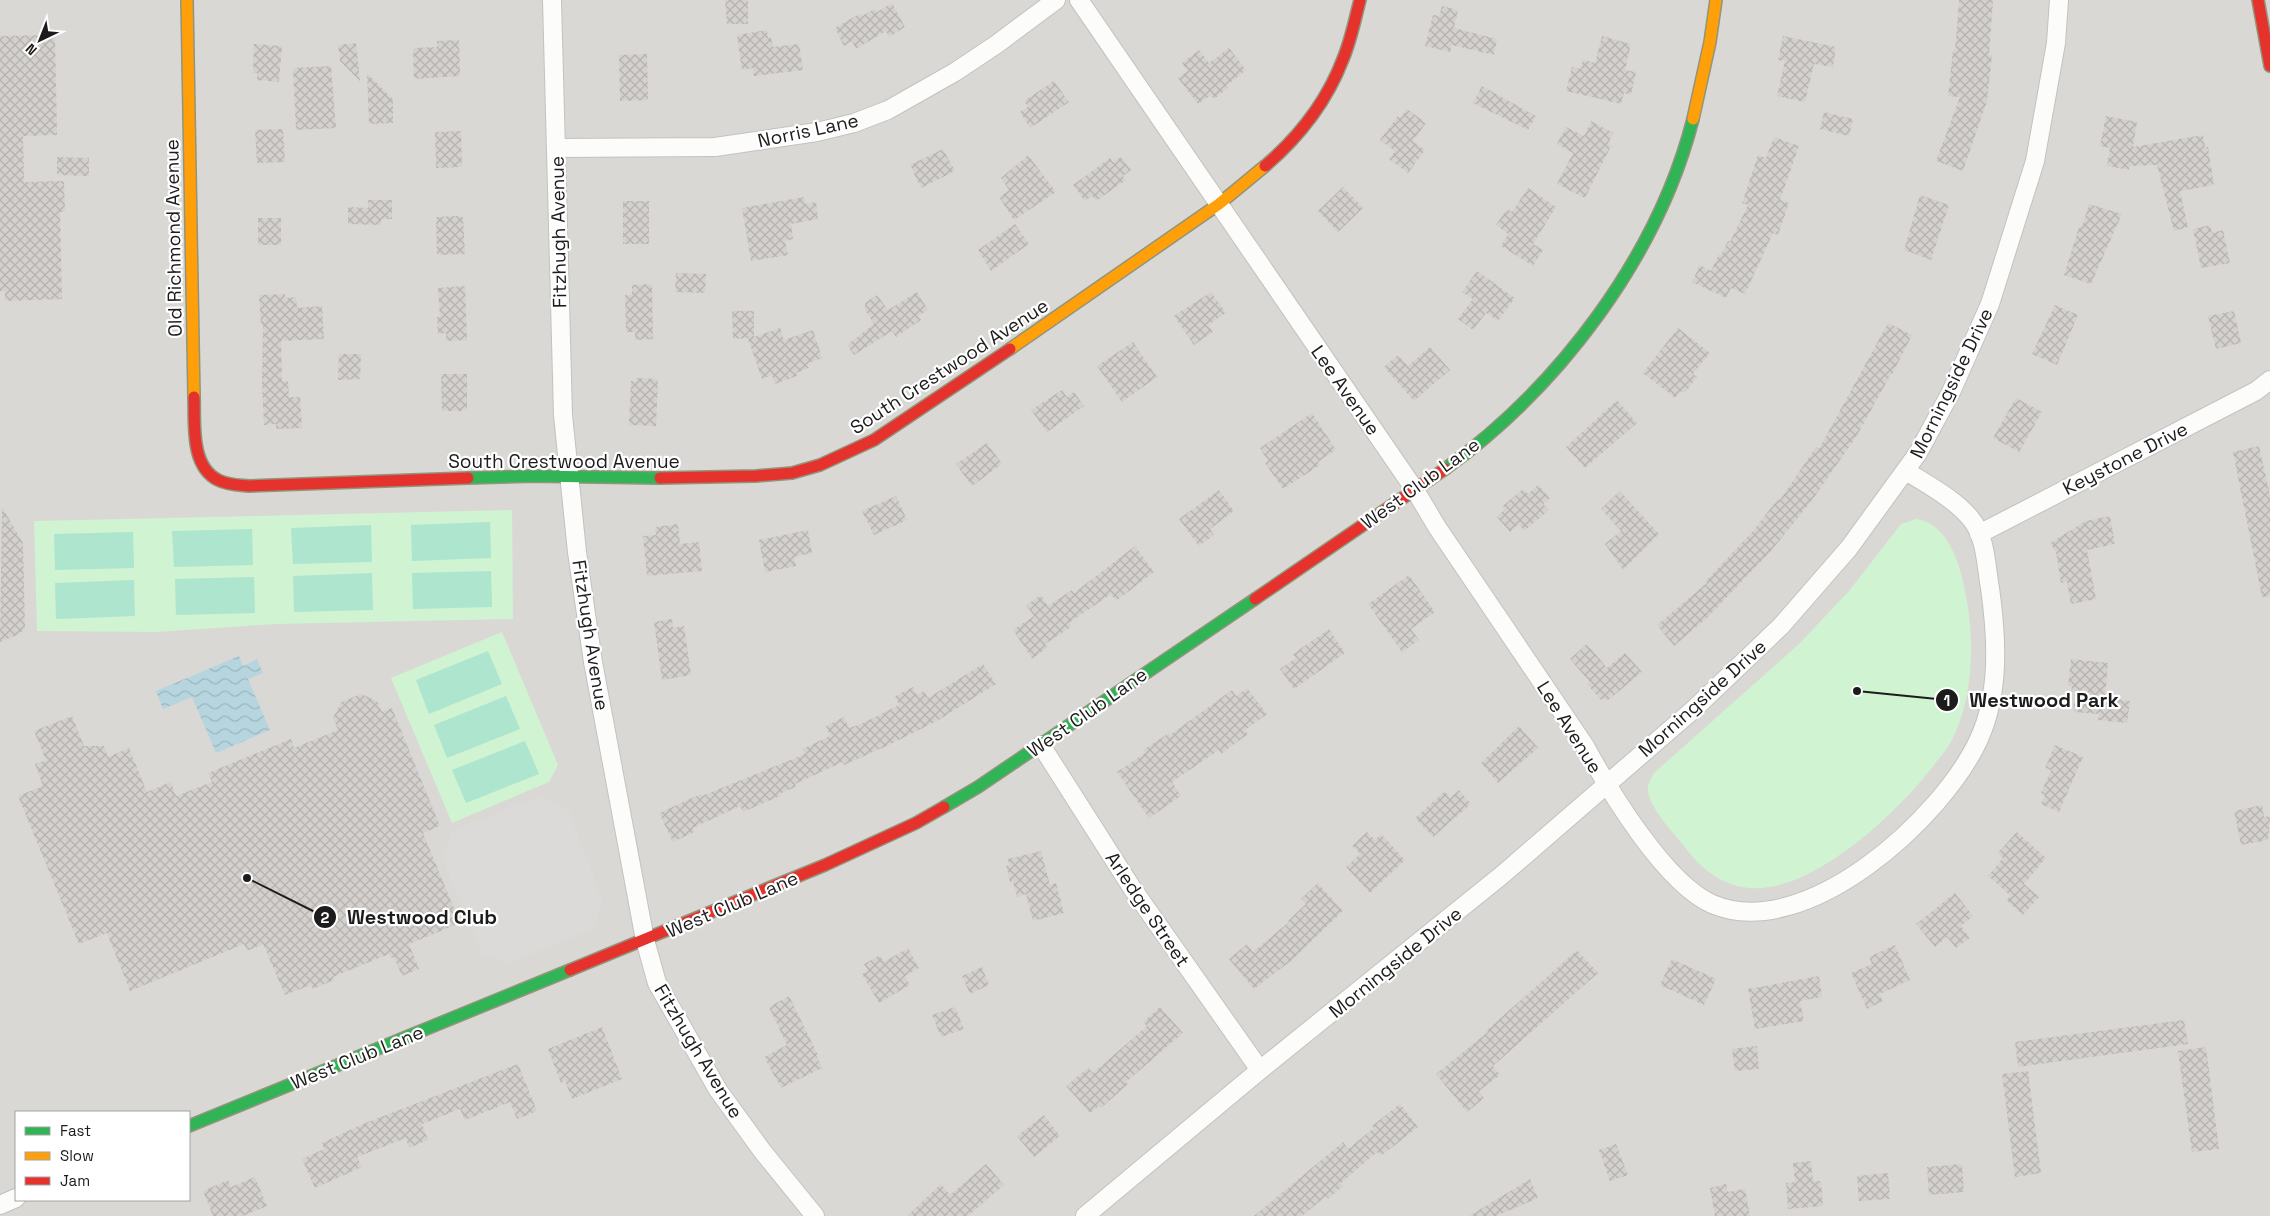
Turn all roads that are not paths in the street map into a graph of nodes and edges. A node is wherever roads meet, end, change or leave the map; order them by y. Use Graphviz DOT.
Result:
graph roads {
  1 [pos="187,0"];
  2 [pos="552,0"];
  3 [pos="1056,0"];
  4 [pos="1078,0"];
  5 [pos="1360,0"];
  6 [pos="1716,0"];
  7 [pos="2059,0"];
  8 [pos="2258,0"];
  9 [pos="2270,66"];
  10 [pos="556,148"];
  11 [pos="1219,204"];
  12 [pos="2270,380"];
  13 [pos="1906,471"];
  14 [pos="208,473"];
  15 [pos="570,477"];
  16 [pos="1415,490"];
  17 [pos="1979,534"];
  18 [pos="1040,744"];
  19 [pos="1606,784"];
  20 [pos="645,940"];
  21 [pos="1260,1070"];
  22 [pos="190,1126"];
  23 [pos="15,1198"];
  24 [pos="0,1204"];
  25 [pos="815,1216"];
  26 [pos="1085,1216"];
  1 -- 14 [label="street, Old Richmond Avenue"];
  2 -- 10 [label="street, Fitzhugh Avenue"];
  3 -- 10 [label="street, Norris Lane"];
  4 -- 11 [label="street, Lee Avenue"];
  5 -- 11 [label="street, South Crestwood Avenue"];
  6 -- 16 [label="street, West Club Lane"];
  7 -- 13 [label="street, Morningside Drive"];
  8 -- 9 [label="street"];
  10 -- 15 [label="street, Fitzhugh Avenue"];
  11 -- 15 [label="street, South Crestwood Avenue"];
  11 -- 16 [label="street, Lee Avenue"];
  12 -- 17 [label="street, Keystone Drive"];
  13 -- 17 [label="street, Lee Avenue"];
  13 -- 19 [label="street, Morningside Drive"];
  14 -- 15 [label="street, South Crestwood Avenue"];
  15 -- 20 [label="street, Fitzhugh Avenue"];
  16 -- 18 [label="street, West Club Lane"];
  16 -- 19 [label="street, Lee Avenue"];
  17 -- 19 [label="street, Lee Avenue"];
  18 -- 20 [label="street, West Club Lane"];
  18 -- 21 [label="street, Arledge Street"];
  19 -- 21 [label="street, Morningside Drive"];
  20 -- 22 [label="street, West Club Lane"];
  20 -- 25 [label="street, Fitzhugh Avenue"];
  21 -- 26 [label="street, Morningside Drive"];
  23 -- 24 [label="street"];
}
